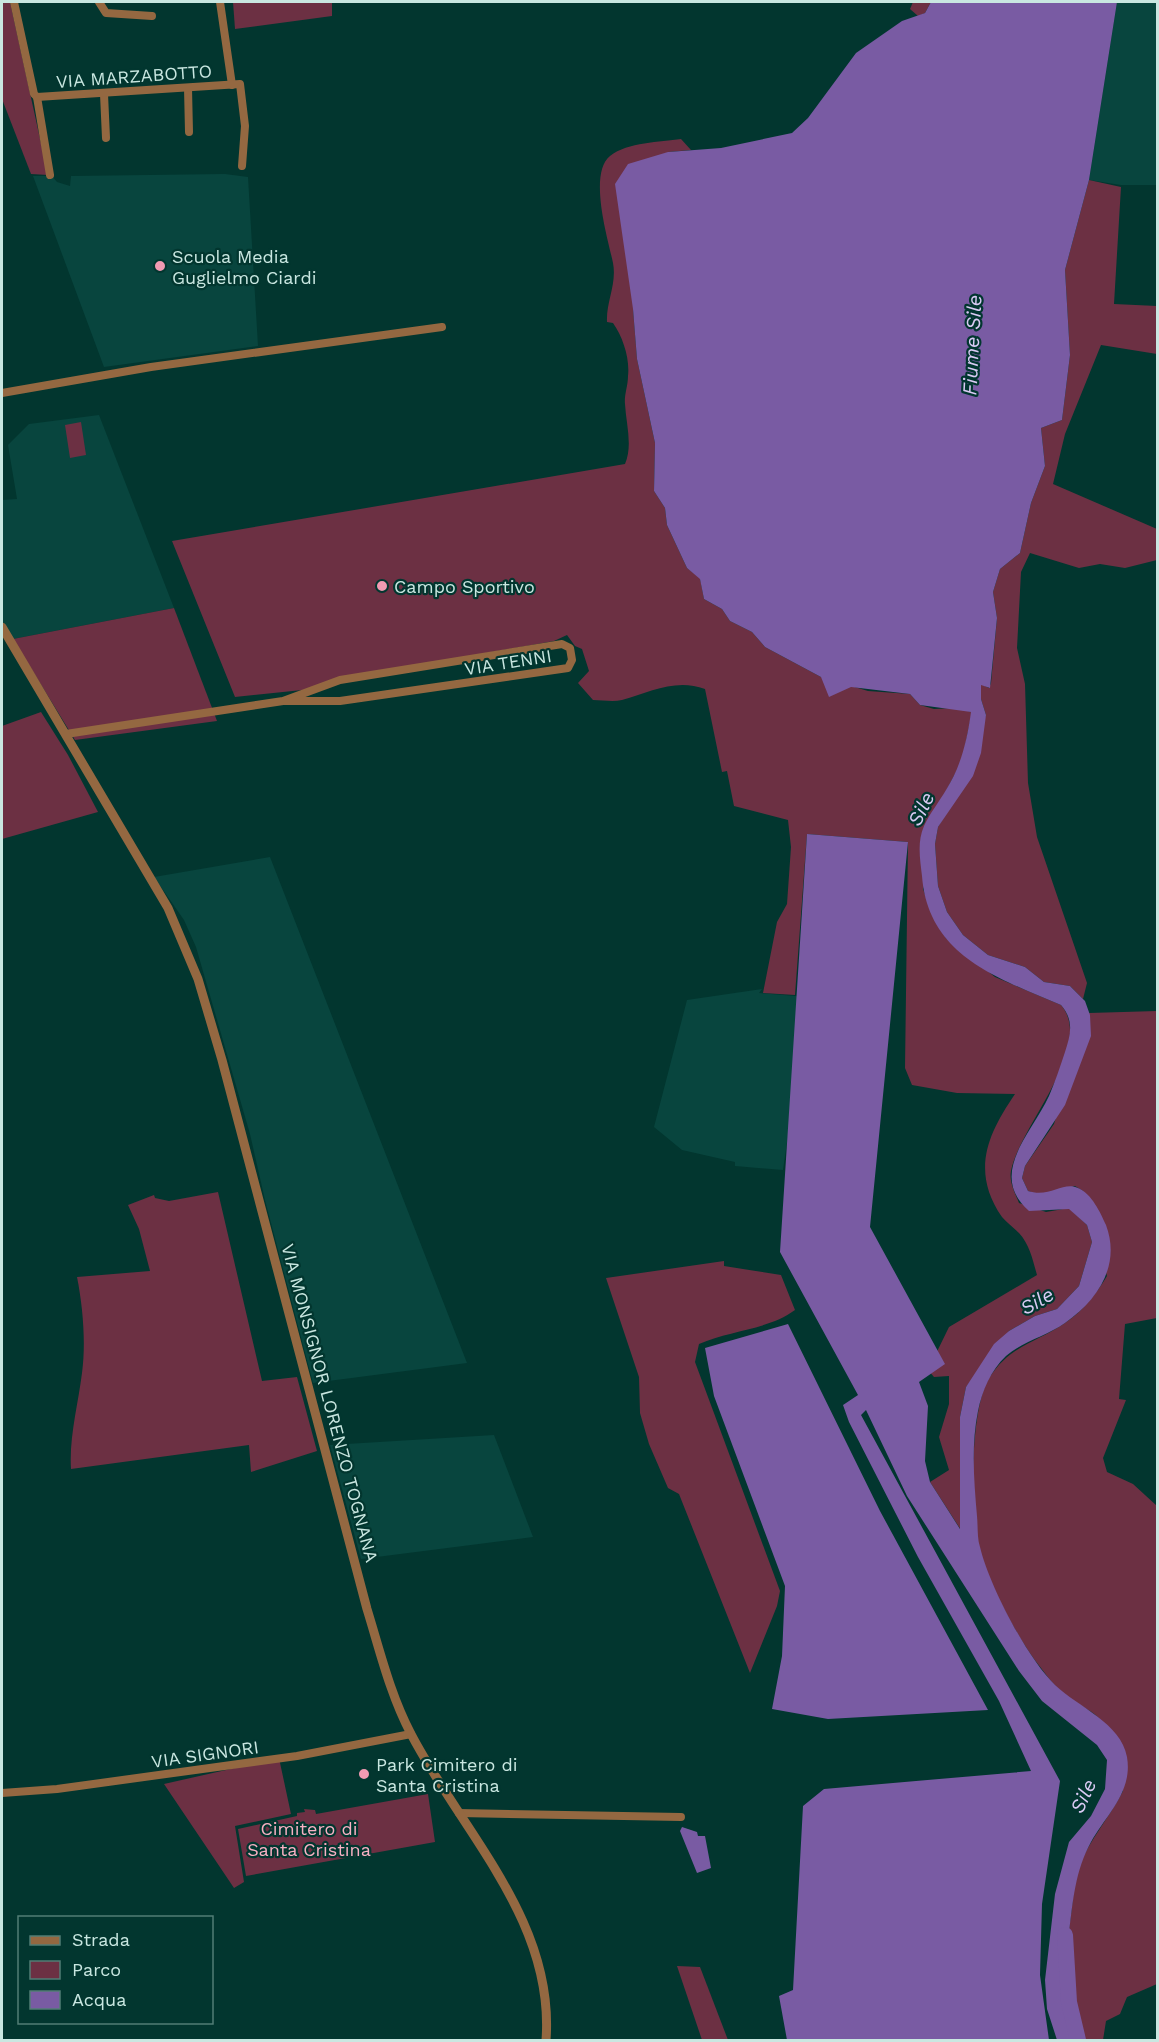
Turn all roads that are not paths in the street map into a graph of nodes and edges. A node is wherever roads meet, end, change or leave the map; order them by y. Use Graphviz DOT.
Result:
graph roads {
  1 [pos="14,2"];
  2 [pos="99,2"];
  3 [pos="220,2"];
  4 [pos="152,16"];
  5 [pos="232,85"];
  6 [pos="188,88"];
  7 [pos="104,94"];
  8 [pos="37,97"];
  9 [pos="189,132"];
  10 [pos="106,138"];
  11 [pos="242,166"];
  12 [pos="50,175"];
  13 [pos="442,327"];
  14 [pos="2,393"];
  15 [pos="2,627"];
  16 [pos="324,686"];
  17 [pos="283,701"];
  18 [pos="326,701"];
  19 [pos="66,734"];
  20 [pos="411,1734"];
  21 [pos="2,1793"];
  22 [pos="459,1813"];
  23 [pos="681,1817"];
  24 [pos="546,2040"];
  1 -- 8 [label="street, VIA MARZABOTTO"];
  2 -- 4 [label="street"];
  3 -- 5 [label="street, VIA MARZABOTTO"];
  5 -- 6 [label="street, VIA MARZABOTTO"];
  5 -- 11 [label="street, VIA MARZABOTTO"];
  6 -- 7 [label="street, VIA MARZABOTTO"];
  6 -- 9 [label="street"];
  7 -- 8 [label="street, VIA MARZABOTTO"];
  7 -- 10 [label="street"];
  8 -- 12 [label="street, VIA MARZABOTTO"];
  13 -- 14 [label="street"];
  15 -- 19 [label="street, VIA MONSIGNOR LORENZO TOGNANA"];
  16 -- 17 [label="street, VIA TENNI"];
  16 -- 18 [label="street"];
  16 -- 18 [label="street, VIA TENNI"];
  17 -- 18 [label="street, VIA TENNI"];
  17 -- 19 [label="street, VIA TENNI"];
  19 -- 20 [label="street, VIA MONSIGNOR LORENZO TOGNANA"];
  20 -- 21 [label="street, VIA SIGNORI"];
  20 -- 22 [label="street, VIA MONSIGNOR LORENZO TOGNANA"];
  22 -- 23 [label="street"];
  22 -- 24 [label="street, VIA MONSIGNOR LORENZO TOGNANA"];
}
